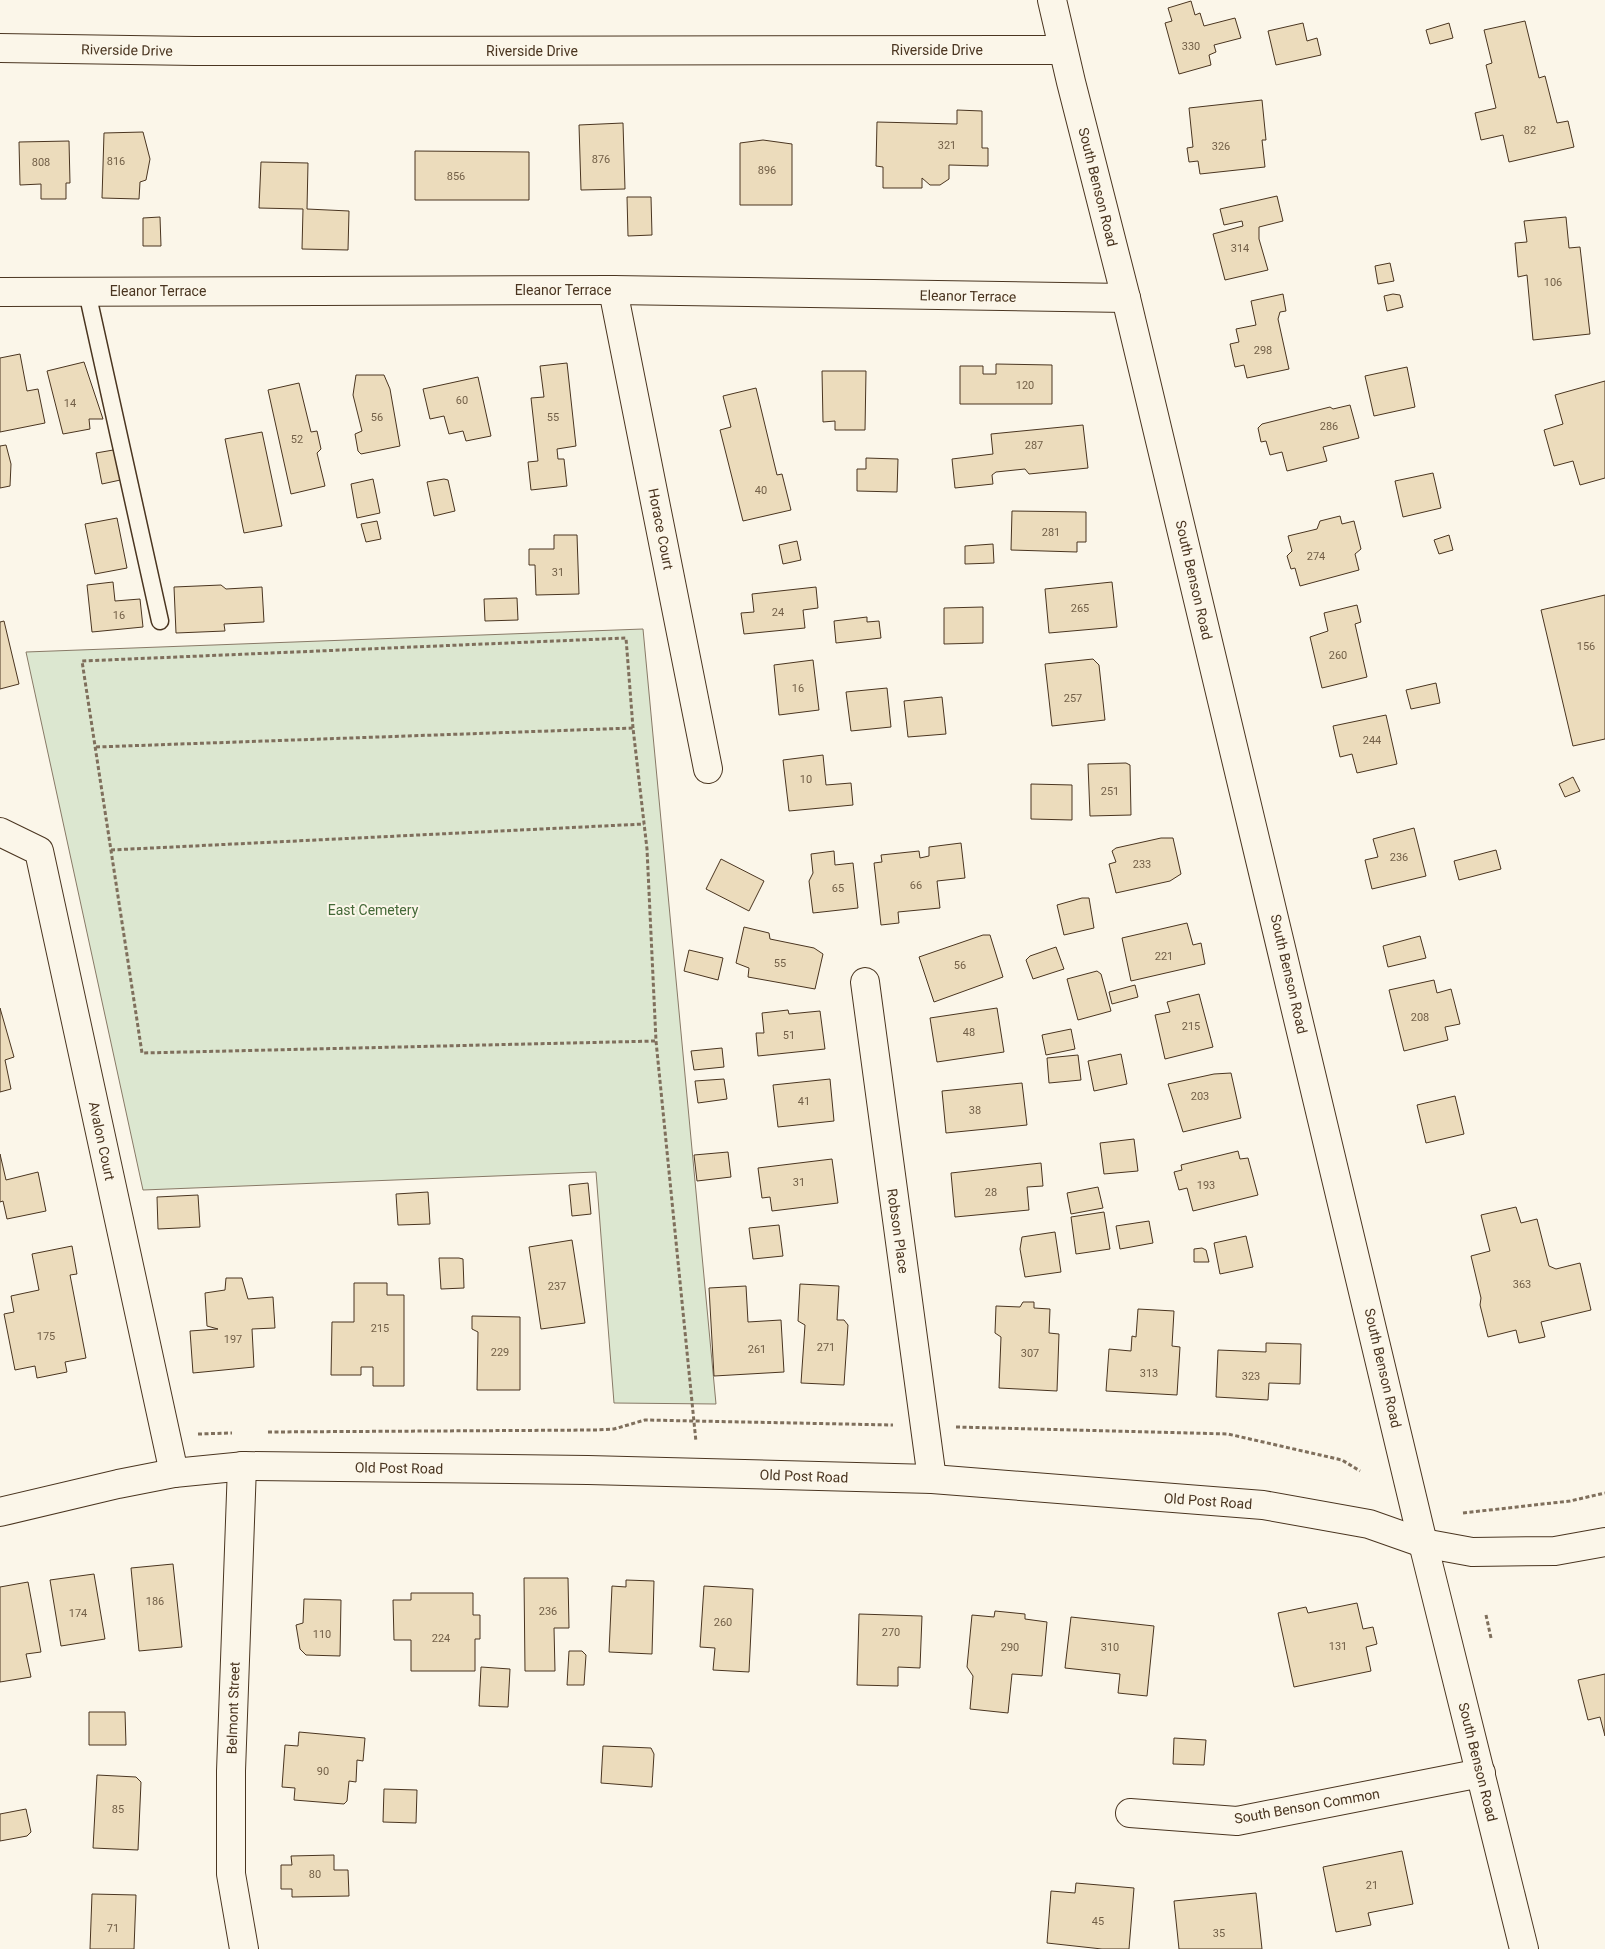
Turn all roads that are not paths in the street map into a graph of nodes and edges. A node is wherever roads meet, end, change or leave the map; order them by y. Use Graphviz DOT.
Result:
graph roads {
  1 [pos="1052,0"];
  2 [pos="0,48"];
  3 [pos="1063,50"];
  4 [pos="613,290"];
  5 [pos="0,292"];
  6 [pos="87,292"];
  7 [pos="1126,298"];
  8 [pos="160,621"];
  9 [pos="708,769"];
  10 [pos="0,832"];
  11 [pos="865,982"];
  12 [pos="242,1466"];
  13 [pos="174,1473"];
  14 [pos="932,1479"];
  15 [pos="0,1512"];
  16 [pos="1605,1542"];
  17 [pos="1423,1543"];
  18 [pos="1481,1773"];
  19 [pos="1130,1813"];
  20 [pos="244,1949"];
  21 [pos="1524,1949"];
  1 -- 3 [label="street, South Benson Road"];
  2 -- 3 [label="street, Riverside Drive"];
  3 -- 7 [label="street, South Benson Road"];
  4 -- 6 [label="street, Eleanor Terrace"];
  4 -- 7 [label="street, Eleanor Terrace"];
  4 -- 9 [label="street, Horace Court"];
  5 -- 6 [label="street, Eleanor Terrace"];
  6 -- 8 [label="lane"];
  7 -- 17 [label="street, South Benson Road"];
  10 -- 13 [label="street, Avalon Court"];
  11 -- 14 [label="street, Robson Place"];
  12 -- 13 [label="street, Old Post Road"];
  12 -- 14 [label="street, Old Post Road"];
  12 -- 20 [label="street, Belmont Street"];
  13 -- 15 [label="street, Old Post Road"];
  14 -- 17 [label="street, Old Post Road"];
  16 -- 17 [label="street, Old Post Road"];
  17 -- 18 [label="street, South Benson Road"];
  18 -- 19 [label="street, South Benson Common"];
  18 -- 21 [label="street, South Benson Road"];
}
